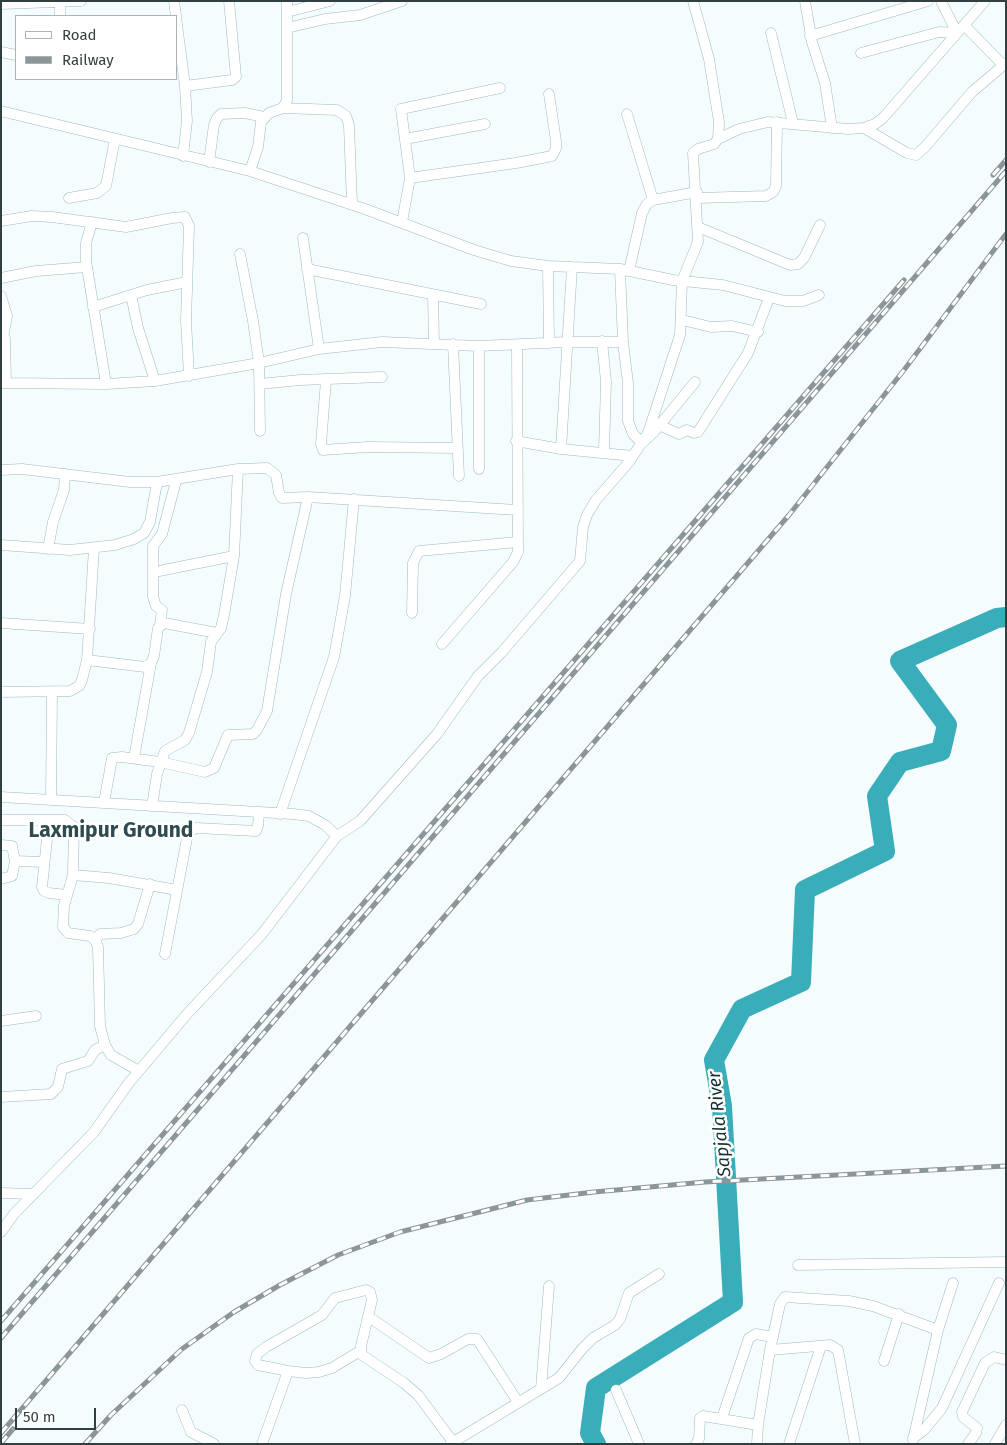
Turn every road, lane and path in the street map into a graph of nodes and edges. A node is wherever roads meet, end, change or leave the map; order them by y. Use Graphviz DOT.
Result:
graph roads {
  1 [pos="81,1"];
  2 [pos="174,1"];
  3 [pos="229,1"];
  4 [pos="330,1"];
  5 [pos="402,1"];
  6 [pos="693,1"];
  7 [pos="805,1"];
  8 [pos="928,1"];
  9 [pos="941,1"];
  10 [pos="985,1"];
  11 [pos="60,2"];
  12 [pos="1,4"];
  13 [pos="286,7"];
  14 [pos="60,15"];
  15 [pos="176,15"];
  16 [pos="287,28"];
  17 [pos="960,29"];
  18 [pos="771,33"];
  19 [pos="810,36"];
  20 [pos="178,43"];
  21 [pos="1,52"];
  22 [pos="861,53"];
  23 [pos="15,55"];
  24 [pos="1005,64"];
  25 [pos="185,86"];
  26 [pos="500,88"];
  27 [pos="549,94"];
  28 [pos="283,108"];
  29 [pos="1,111"];
  30 [pos="627,114"];
  31 [pos="264,116"];
  32 [pos="777,122"];
  33 [pos="793,123"];
  34 [pos="485,124"];
  35 [pos="832,128"];
  36 [pos="864,128"];
  37 [pos="115,139"];
  38 [pos="405,139"];
  39 [pos="718,139"];
  40 [pos="183,156"];
  41 [pos="209,162"];
  42 [pos="250,171"];
  43 [pos="410,178"];
  44 [pos="697,195"];
  45 [pos="69,198"];
  46 [pos="653,200"];
  47 [pos="352,204"];
  48 [pos="1,222"];
  49 [pos="92,222"];
  50 [pos="402,222"];
  51 [pos="820,226"];
  52 [pos="698,227"];
  53 [pos="303,238"];
  54 [pos="240,254"];
  55 [pos="548,266"];
  56 [pos="87,267"];
  57 [pos="572,267"];
  58 [pos="307,269"];
  59 [pos="624,270"];
  60 [pos="1,278"];
  61 [pos="682,281"];
  62 [pos="187,282"];
  63 [pos="131,295"];
  64 [pos="433,295"];
  65 [pos="819,295"];
  66 [pos="1,296"];
  67 [pos="769,298"];
  68 [pos="481,304"];
  69 [pos="93,307"];
  70 [pos="682,320"];
  71 [pos="3,331"];
  72 [pos="758,332"];
  73 [pos="602,341"];
  74 [pos="566,342"];
  75 [pos="623,342"];
  76 [pos="549,343"];
  77 [pos="434,344"];
  78 [pos="453,344"];
  79 [pos="479,346"];
  80 [pos="517,346"];
  81 [pos="319,349"];
  82 [pos="258,363"];
  83 [pos="189,376"];
  84 [pos="382,377"];
  85 [pos="326,380"];
  86 [pos="154,381"];
  87 [pos="695,382"];
  88 [pos="4,383"];
  89 [pos="106,384"];
  90 [pos="260,384"];
  91 [pos="659,425"];
  92 [pos="260,432"];
  93 [pos="516,441"];
  94 [pos="642,443"];
  95 [pos="457,448"];
  96 [pos="561,449"];
  97 [pos="604,452"];
  98 [pos="633,456"];
  99 [pos="238,469"];
  100 [pos="479,469"];
  101 [pos="1,470"];
  102 [pos="65,474"];
  103 [pos="458,476"];
  104 [pos="176,481"];
  105 [pos="157,482"];
  106 [pos="308,496"];
  107 [pos="354,499"];
  108 [pos="517,510"];
  109 [pos="518,542"];
  110 [pos="1,545"];
  111 [pos="94,548"];
  112 [pos="48,549"];
  113 [pos="234,556"];
  114 [pos="154,572"];
  115 [pos="412,613"];
  116 [pos="1,623"];
  117 [pos="160,625"];
  118 [pos="90,629"];
  119 [pos="217,634"];
  120 [pos="442,644"];
  121 [pos="87,660"];
  122 [pos="151,663"];
  123 [pos="1,692"];
  124 [pos="52,692"];
  125 [pos="134,758"];
  126 [pos="160,762"];
  127 [pos="1,797"];
  128 [pos="51,800"];
  129 [pos="104,802"];
  130 [pos="152,806"];
  131 [pos="258,813"];
  132 [pos="280,814"];
  133 [pos="1,820"];
  134 [pos="49,820"];
  135 [pos="337,836"];
  136 [pos="1,845"];
  137 [pos="15,861"];
  138 [pos="44,862"];
  139 [pos="73,875"];
  140 [pos="1,879"];
  141 [pos="150,884"];
  142 [pos="177,890"];
  143 [pos="66,895"];
  144 [pos="95,940"];
  145 [pos="165,954"];
  146 [pos="36,1016"];
  147 [pos="1,1021"];
  148 [pos="106,1045"];
  149 [pos="140,1071"];
  150 [pos="1,1097"];
  151 [pos="1,1194"];
  152 [pos="33,1194"];
  153 [pos="1,1232"];
  154 [pos="1006,1262"];
  155 [pos="798,1265"];
  156 [pos="659,1274"];
  157 [pos="953,1283"];
  158 [pos="999,1283"];
  159 [pos="549,1286"];
  160 [pos="899,1314"];
  161 [pos="369,1317"];
  162 [pos="938,1330"];
  163 [pos="773,1337"];
  164 [pos="821,1346"];
  165 [pos="770,1350"];
  166 [pos="360,1351"];
  167 [pos="1006,1360"];
  168 [pos="884,1361"];
  169 [pos="288,1371"];
  170 [pos="540,1389"];
  171 [pos="616,1390"];
  172 [pos="518,1402"];
  173 [pos="182,1410"];
  174 [pos="722,1418"];
  175 [pos="758,1425"];
  176 [pos="1006,1425"];
  177 [pos="913,1441"];
  178 [pos="452,1443"];
  179 [pos="214,1444"];
  180 [pos="262,1444"];
  181 [pos="639,1444"];
  182 [pos="696,1444"];
  183 [pos="757,1444"];
  184 [pos="789,1444"];
  185 [pos="855,1444"];
  186 [pos="968,1444"];
  187 [pos="995,1444"];
  1 -- 11 [label="street"];
  2 -- 15 [label="street"];
  3 -- 25 [label="street"];
  4 -- 13 [label="street"];
  5 -- 16 [label="street"];
  6 -- 39 [label="street"];
  7 -- 19 [label="street"];
  8 -- 19 [label="street"];
  9 -- 17 [label="street"];
  10 -- 17 [label="street"];
  11 -- 12 [label="street"];
  11 -- 14 [label="street"];
  13 -- 16 [label="street"];
  16 -- 28 [label="street"];
  17 -- 22 [label="street"];
  17 -- 24 [label="street"];
  17 -- 36 [label="street"];
  18 -- 33 [label="street"];
  19 -- 35 [label="street"];
  20 -- 25 [label="street"];
  21 -- 23 [label="street"];
  24 -- 36 [label="street"];
  25 -- 40 [label="street"];
  26 -- 38 [label="street"];
  27 -- 43 [label="street"];
  28 -- 31 [label="street"];
  28 -- 47 [label="street"];
  29 -- 37 [label="street"];
  30 -- 46 [label="street"];
  31 -- 41 [label="street"];
  31 -- 42 [label="street"];
  32 -- 33 [label="street"];
  32 -- 39 [label="street"];
  32 -- 44 [label="street"];
  33 -- 35 [label="street"];
  34 -- 38 [label="street"];
  35 -- 36 [label="street"];
  37 -- 40 [label="street"];
  37 -- 45 [label="street"];
  38 -- 43 [label="street"];
  39 -- 44 [label="street"];
  40 -- 41 [label="street"];
  41 -- 42 [label="street"];
  42 -- 47 [label="street"];
  43 -- 50 [label="street"];
  44 -- 46 [label="street"];
  44 -- 52 [label="street"];
  46 -- 59 [label="street"];
  47 -- 50 [label="street"];
  48 -- 49 [label="street"];
  49 -- 56 [label="street"];
  49 -- 62 [label="street"];
  50 -- 55 [label="street"];
  51 -- 52 [label="street"];
  52 -- 61 [label="street"];
  53 -- 58 [label="street"];
  54 -- 82 [label="street"];
  55 -- 57 [label="street"];
  55 -- 76 [label="street"];
  56 -- 60 [label="street"];
  56 -- 69 [label="street"];
  57 -- 59 [label="street"];
  57 -- 74 [label="street"];
  58 -- 64 [label="street"];
  58 -- 81 [label="street"];
  59 -- 61 [label="street"];
  59 -- 75 [label="street"];
  61 -- 67 [label="street"];
  61 -- 70 [label="street"];
  62 -- 63 [label="street"];
  62 -- 83 [label="street"];
  63 -- 69 [label="street"];
  63 -- 86 [label="street"];
  64 -- 68 [label="street"];
  64 -- 77 [label="street"];
  65 -- 67 [label="street"];
  66 -- 71 [label="street"];
  67 -- 72 [label="street"];
  69 -- 89 [label="street"];
  70 -- 72 [label="street"];
  70 -- 94 [label="street"];
  71 -- 88 [label="street"];
  72 -- 91 [label="street"];
  73 -- 74 [label="street"];
  73 -- 75 [label="street"];
  73 -- 97 [label="street"];
  74 -- 76 [label="street"];
  74 -- 96 [label="street"];
  75 -- 94 [label="street"];
  76 -- 80 [label="street"];
  77 -- 78 [label="street"];
  77 -- 81 [label="street"];
  78 -- 79 [label="street"];
  78 -- 95 [label="street"];
  79 -- 80 [label="street"];
  79 -- 100 [label="street"];
  80 -- 93 [label="street"];
  81 -- 82 [label="street"];
  82 -- 83 [label="street"];
  82 -- 90 [label="street"];
  83 -- 86 [label="street"];
  84 -- 85 [label="street"];
  85 -- 90 [label="street"];
  85 -- 95 [label="street"];
  86 -- 89 [label="street"];
  87 -- 91 [label="street"];
  88 -- 89 [label="street"];
  90 -- 92 [label="street"];
  91 -- 94 [label="street"];
  93 -- 96 [label="street"];
  93 -- 108 [label="street"];
  94 -- 98 [label="street"];
  95 -- 103 [label="street"];
  96 -- 97 [label="street"];
  97 -- 98 [label="street"];
  98 -- 135 [label="street"];
  99 -- 104 [label="street"];
  99 -- 106 [label="street"];
  99 -- 113 [label="street"];
  101 -- 102 [label="street"];
  102 -- 105 [label="street"];
  102 -- 112 [label="street"];
  104 -- 105 [label="street"];
  104 -- 114 [label="street"];
  105 -- 111 [label="street"];
  106 -- 107 [label="street"];
  106 -- 126 [label="street"];
  107 -- 108 [label="street"];
  107 -- 132 [label="street"];
  108 -- 109 [label="street"];
  109 -- 115 [label="street"];
  109 -- 120 [label="street"];
  110 -- 112 [label="street"];
  111 -- 112 [label="street"];
  111 -- 118 [label="street"];
  113 -- 114 [label="street"];
  113 -- 119 [label="street"];
  114 -- 117 [label="street"];
  116 -- 118 [label="street"];
  117 -- 119 [label="street"];
  117 -- 122 [label="street"];
  118 -- 121 [label="street"];
  119 -- 126 [label="street"];
  121 -- 122 [label="street"];
  121 -- 124 [label="street"];
  122 -- 125 [label="street"];
  123 -- 124 [label="street"];
  124 -- 128 [label="street"];
  125 -- 126 [label="street"];
  125 -- 129 [label="street"];
  126 -- 130 [label="street"];
  127 -- 128 [label="street"];
  128 -- 129 [label="street"];
  129 -- 130 [label="street"];
  130 -- 131 [label="street"];
  131 -- 132 [label="street"];
  131 -- 142 [label="street"];
  132 -- 135 [label="street"];
  133 -- 134 [label="street"];
  134 -- 138 [label="street"];
  134 -- 139 [label="street"];
  135 -- 149 [label="street"];
  136 -- 137 [label="street"];
  137 -- 138 [label="street"];
  137 -- 140 [label="street"];
  138 -- 143 [label="street"];
  139 -- 141 [label="street"];
  139 -- 143 [label="street"];
  141 -- 142 [label="street"];
  141 -- 144 [label="street"];
  142 -- 145 [label="street"];
  143 -- 144 [label="street"];
  144 -- 148 [label="street"];
  146 -- 147 [label="street"];
  148 -- 149 [label="street"];
  148 -- 150 [label="street"];
  149 -- 152 [label="street"];
  151 -- 152 [label="street"];
  152 -- 153 [label="street"];
  154 -- 155 [label="street"];
  156 -- 170 [label="street"];
  157 -- 162 [label="street"];
  158 -- 177 [label="street"];
  159 -- 170 [label="street"];
  160 -- 162 [label="street"];
  160 -- 163 [label="street"];
  160 -- 168 [label="street"];
  161 -- 166 [label="street"];
  161 -- 169 [label="street"];
  161 -- 172 [label="street"];
  162 -- 177 [label="street"];
  163 -- 165 [label="street"];
  163 -- 174 [label="street"];
  164 -- 165 [label="street"];
  164 -- 184 [label="street"];
  164 -- 185 [label="street"];
  165 -- 175 [label="street"];
  166 -- 169 [label="street"];
  166 -- 178 [label="street"];
  167 -- 186 [label="street"];
  169 -- 180 [label="street"];
  170 -- 172 [label="street"];
  171 -- 181 [label="street"];
  172 -- 178 [label="street"];
  173 -- 179 [label="street"];
  174 -- 175 [label="street"];
  174 -- 182 [label="street"];
  175 -- 183 [label="street"];
  176 -- 187 [label="street"];
}
